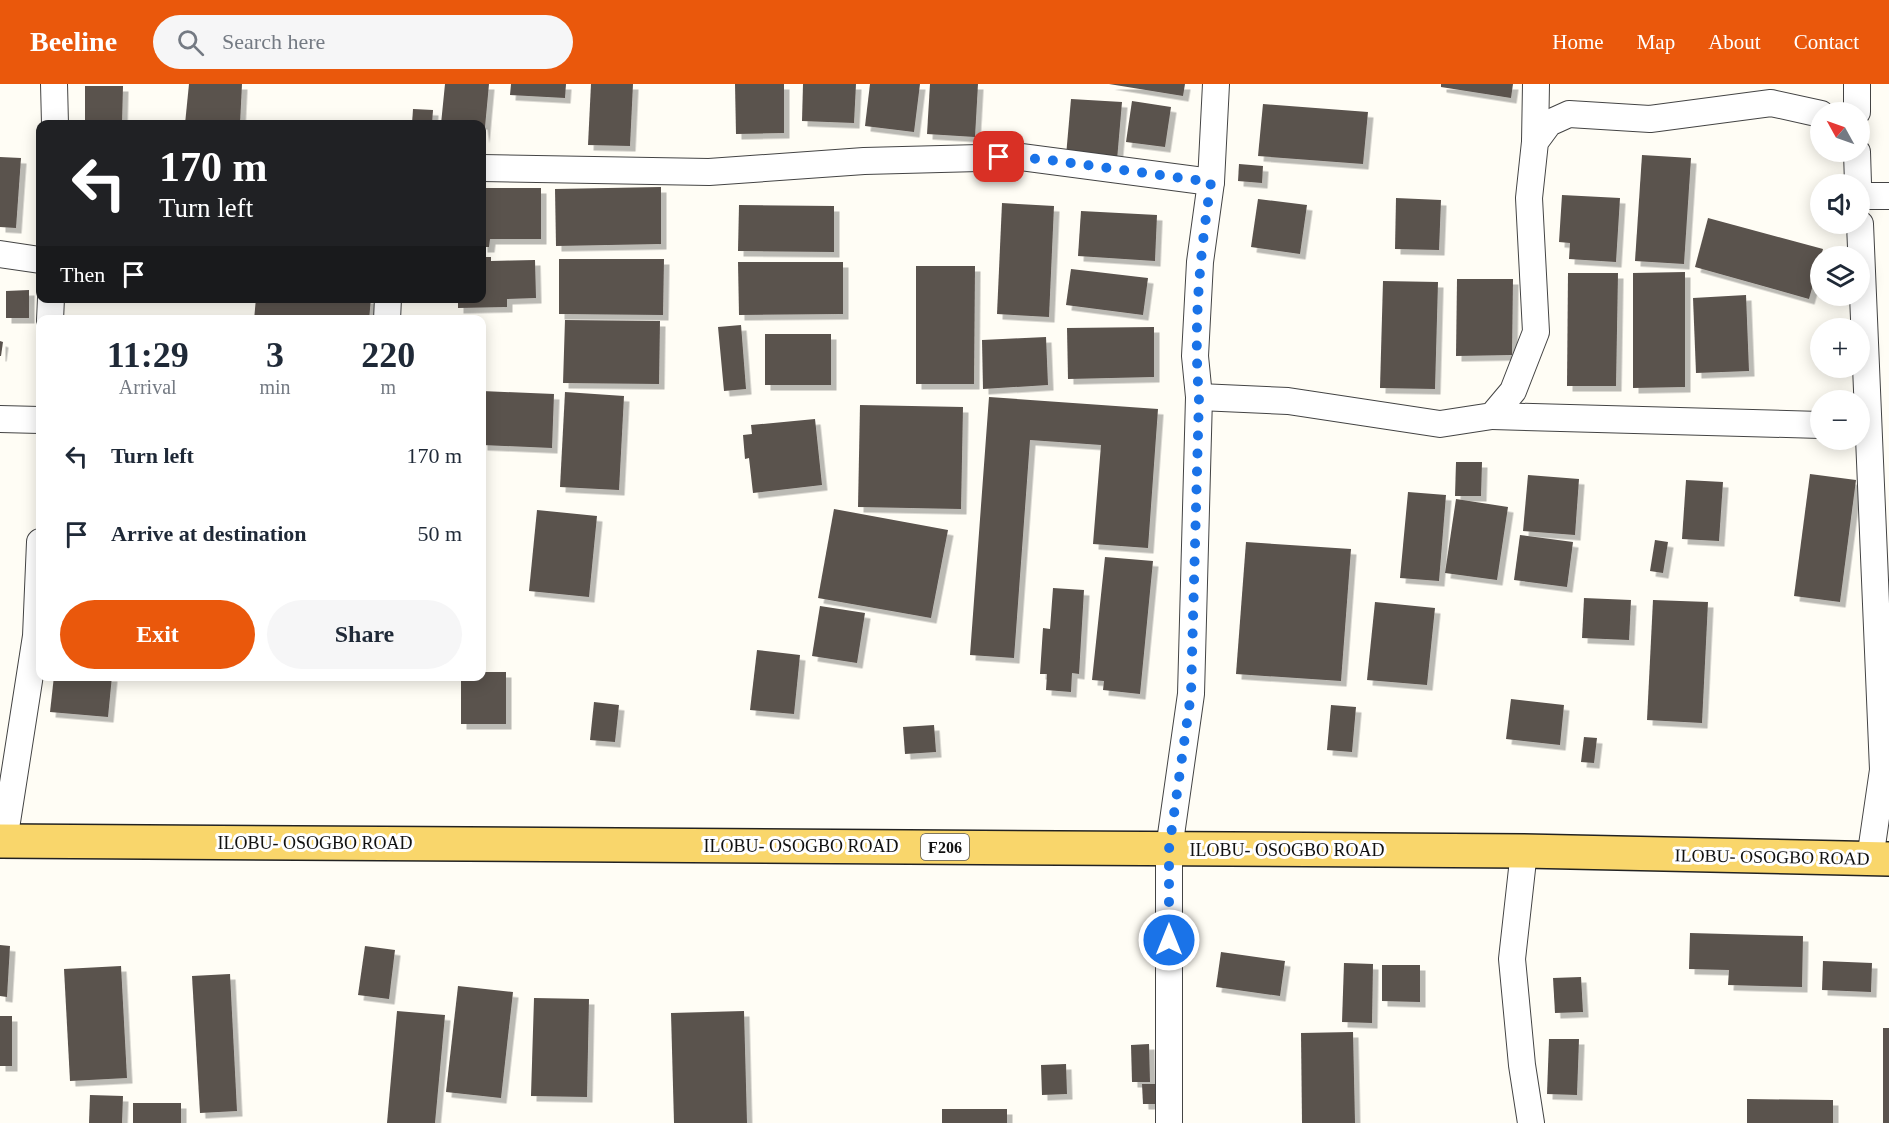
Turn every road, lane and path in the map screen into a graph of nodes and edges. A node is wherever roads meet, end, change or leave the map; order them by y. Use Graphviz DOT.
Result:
graph roads {
  1 [pos="54,84"];
  2 [pos="1216,84"];
  3 [pos="1536,84"];
  4 [pos="1857,84"];
  5 [pos="1857,102"];
  6 [pos="1810,112"];
  7 [pos="55,120"];
  8 [pos="1536,142"];
  9 [pos="486,168"];
  10 [pos="1211,182"];
  11 [pos="1870,196"];
  12 [pos="1889,196"];
  13 [pos="1860,234"];
  14 [pos="0,254"];
  15 [pos="36,259"];
  16 [pos="1863,390"];
  17 [pos="1199,397"];
  18 [pos="1492,416"];
  19 [pos="0,419"];
  20 [pos="36,420"];
  21 [pos="1810,425"];
  22 [pos="1865,450"];
  23 [pos="36,636"];
  24 [pos="2,841"];
  25 [pos="1169,849"];
  26 [pos="1524,851"];
  27 [pos="1880,859"];
  28 [pos="1169,1123"];
  29 [pos="1531,1123"];
  1 -- 7 [label="street"];
  2 -- 10 [label="street"];
  3 -- 8 [label="street"];
  4 -- 5 [label="street"];
  6 -- 8 [label="street"];
  8 -- 18 [label="street"];
  9 -- 10 [label="street"];
  10 -- 17 [label="street"];
  11 -- 12 [label="street"];
  13 -- 16 [label="street"];
  14 -- 15 [label="street"];
  17 -- 18 [label="street"];
  17 -- 25 [label="street"];
  18 -- 21 [label="street"];
  19 -- 20 [label="street"];
  22 -- 27 [label="street"];
  23 -- 24 [label="street"];
  24 -- 25 [label="main road, ILOBU- OSOGBO ROAD / F206"];
  25 -- 26 [label="main road, ILOBU- OSOGBO ROAD / F206"];
  25 -- 28 [label="street"];
  26 -- 27 [label="main road, ILOBU- OSOGBO ROAD / F206"];
  26 -- 29 [label="street"];
}
